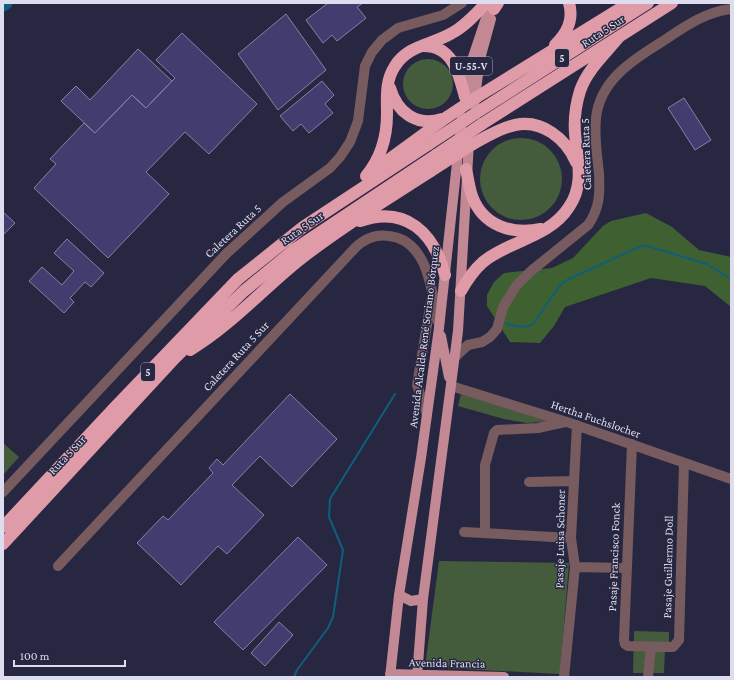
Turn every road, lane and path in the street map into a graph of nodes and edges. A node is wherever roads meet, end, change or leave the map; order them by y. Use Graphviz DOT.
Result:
graph roads {
  1 [pos="462,3"];
  2 [pos="569,3"];
  3 [pos="629,3"];
  4 [pos="648,3"];
  5 [pos="672,3"];
  6 [pos="493,4"];
  7 [pos="731,9"];
  8 [pos="619,37"];
  9 [pos="419,46"];
  10 [pos="547,54"];
  11 [pos="389,79"];
  12 [pos="465,97"];
  13 [pos="441,121"];
  14 [pos="476,125"];
  15 [pos="466,169"];
  16 [pos="580,172"];
  17 [pos="366,176"];
  18 [pos="553,224"];
  19 [pos="347,225"];
  20 [pos="303,227"];
  21 [pos="446,276"];
  22 [pos="461,291"];
  23 [pos="433,293"];
  24 [pos="439,328"];
  25 [pos="458,331"];
  26 [pos="476,342"];
  27 [pos="455,357"];
  28 [pos="175,358"];
  29 [pos="451,386"];
  30 [pos="427,415"];
  31 [pos="567,422"];
  32 [pos="578,425"];
  33 [pos="632,444"];
  34 [pos="684,463"];
  35 [pos="731,479"];
  36 [pos="574,481"];
  37 [pos="529,482"];
  38 [pos="3,492"];
  39 [pos="3,527"];
  40 [pos="464,532"];
  41 [pos="485,532"];
  42 [pos="570,538"];
  43 [pos="3,544"];
  44 [pos="58,566"];
  45 [pos="575,567"];
  46 [pos="625,568"];
  47 [pos="399,595"];
  48 [pos="423,599"];
  49 [pos="651,647"];
  50 [pos="390,676"];
  51 [pos="417,676"];
  52 [pos="504,677"];
  53 [pos="564,677"];
  54 [pos="648,677"];
  1 -- 38 [label="street, Caletera Ruta 5"];
  2 -- 10 [label="highway"];
  3 -- 10 [label="highway"];
  4 -- 20 [label="highway, Ruta 5 Sur / 5, bridge"];
  5 -- 8 [label="highway, Ruta 5 Sur / 5"];
  6 -- 9 [label="highway"];
  6 -- 12 [label="main road, Avenida Alcalde René Soriano Bórquez / U-55-V"];
  6 -- 14 [label="main road, U-55-V"];
  7 -- 26 [label="street, Caletera Ruta 5"];
  8 -- 14 [label="highway, Ruta 5 Sur / 5"];
  8 -- 16 [label="highway"];
  9 -- 11 [label="highway"];
  9 -- 12 [label="highway"];
  10 -- 13 [label="highway, bridge"];
  11 -- 13 [label="highway"];
  11 -- 17 [label="highway"];
  12 -- 21 [label="main road, Avenida Alcalde René Soriano Bórquez / U-55-V"];
  13 -- 17 [label="highway"];
  14 -- 15 [label="main road"];
  14 -- 28 [label="highway, Ruta 5 Sur / 5, bridge"];
  15 -- 18 [label="highway"];
  15 -- 22 [label="main road"];
  16 -- 18 [label="highway"];
  16 -- 19 [label="highway, bridge"];
  17 -- 20 [label="highway"];
  18 -- 22 [label="highway"];
  19 -- 21 [label="highway"];
  19 -- 28 [label="highway"];
  20 -- 39 [label="highway, Ruta 5 Sur / 5"];
  21 -- 24 [label="main road, Avenida Alcalde René Soriano Bórquez"];
  22 -- 25 [label="main road"];
  23 -- 24 [label="street, Caletera Ruta 5 Sur"];
  23 -- 30 [label="street, Caletera Ruta 5 Sur"];
  23 -- 44 [label="street, Caletera Ruta 5 Sur"];
  24 -- 29 [label="main road"];
  24 -- 30 [label="main road, Avenida Alcalde René Soriano Bórquez"];
  25 -- 26 [label="street"];
  25 -- 27 [label="main road"];
  26 -- 27 [label="street, Caletera Ruta 5"];
  27 -- 29 [label="main road"];
  28 -- 43 [label="highway, Ruta 5 Sur / 5"];
  29 -- 31 [label="street, Hertha Fuchslocher"];
  29 -- 48 [label="main road"];
  30 -- 47 [label="main road, Avenida Alcalde René Soriano Bórquez"];
  31 -- 32 [label="street, Hertha Fuchslocher"];
  31 -- 41 [label="street"];
  32 -- 33 [label="street, Hertha Fuchslocher"];
  32 -- 36 [label="street, Pasaje Luisa Schoner"];
  33 -- 34 [label="street, Hertha Fuchslocher"];
  33 -- 46 [label="street, Pasaje Francisco Fonck"];
  34 -- 35 [label="street, Hertha Fuchslocher"];
  34 -- 49 [label="street, Pasaje Guillermo Doll"];
  36 -- 37 [label="street"];
  36 -- 42 [label="street, Pasaje Luisa Schoner"];
  40 -- 41 [label="street"];
  41 -- 42 [label="street"];
  42 -- 45 [label="street, Pasaje Luisa Schoner"];
  45 -- 46 [label="street"];
  45 -- 53 [label="street, Pasaje Luisa Schoner"];
  46 -- 49 [label="street, Pasaje Francisco Fonck"];
  47 -- 48 [label="main road"];
  47 -- 50 [label="main road, Avenida Alcalde René Soriano Bórquez"];
  48 -- 51 [label="main road"];
  49 -- 54 [label="street"];
  50 -- 51 [label="main road, Avenida Francia"];
  51 -- 52 [label="main road, Avenida Francia"];
}
